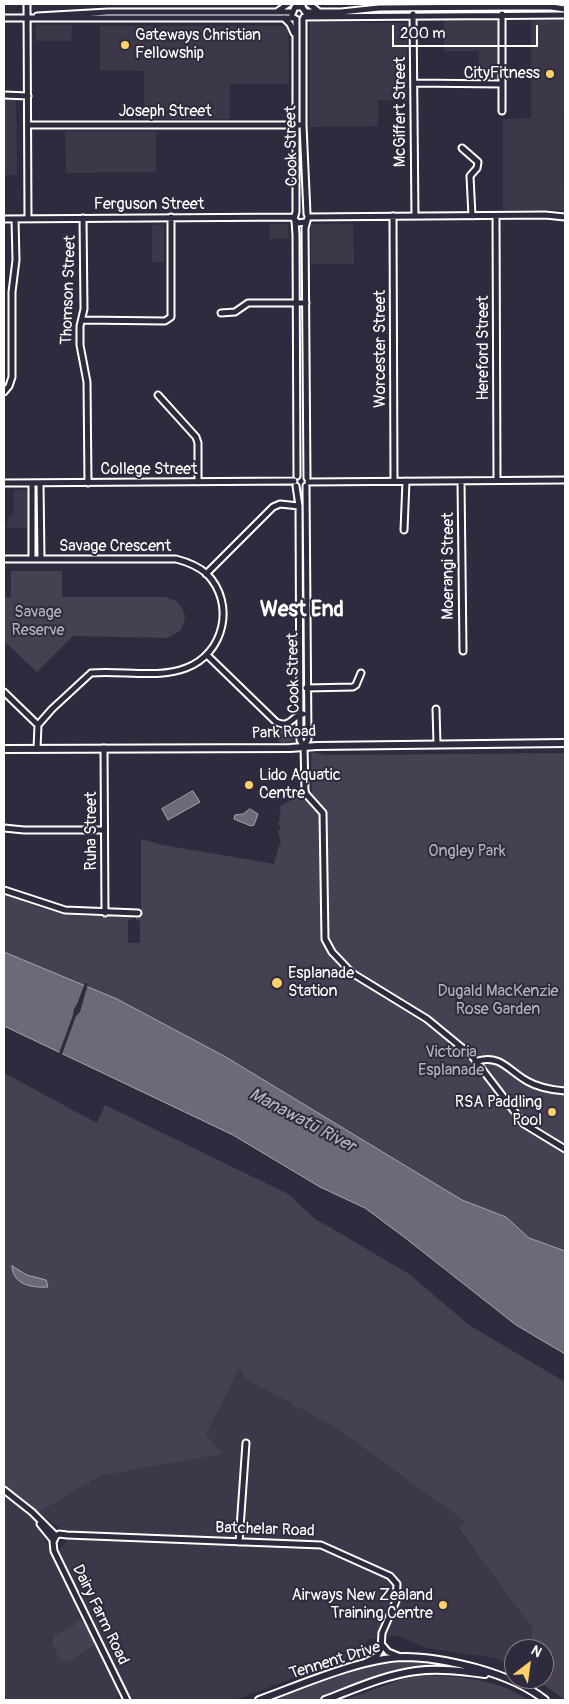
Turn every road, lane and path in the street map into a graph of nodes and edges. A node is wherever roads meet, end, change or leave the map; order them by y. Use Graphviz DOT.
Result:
graph roads {
  1 [pos="27,4"];
  2 [pos="288,4"];
  3 [pos="309,4"];
  4 [pos="414,8"];
  5 [pos="502,8"];
  6 [pos="565,9"];
  7 [pos="277,12"];
  8 [pos="299,12"];
  9 [pos="321,15"];
  10 [pos="565,15"];
  11 [pos="413,16"];
  12 [pos="502,16"];
  13 [pos="4,18"];
  14 [pos="27,18"];
  15 [pos="284,18"];
  16 [pos="303,25"];
  17 [pos="296,38"];
  18 [pos="295,51"];
  19 [pos="303,52"];
  20 [pos="295,78"];
  21 [pos="303,78"];
  22 [pos="414,83"];
  23 [pos="502,84"];
  24 [pos="4,95"];
  25 [pos="28,96"];
  26 [pos="502,111"];
  27 [pos="295,124"];
  28 [pos="303,124"];
  29 [pos="28,125"];
  30 [pos="462,148"];
  31 [pos="295,216"];
  32 [pos="393,216"];
  33 [pos="415,216"];
  34 [pos="472,216"];
  35 [pos="496,216"];
  36 [pos="563,216"];
  37 [pos="172,217"];
  38 [pos="84,218"];
  39 [pos="307,218"];
  40 [pos="4,219"];
  41 [pos="15,219"];
  42 [pos="28,219"];
  43 [pos="295,303"];
  44 [pos="306,303"];
  45 [pos="222,313"];
  46 [pos="82,320"];
  47 [pos="4,392"];
  48 [pos="158,395"];
  49 [pos="461,480"];
  50 [pos="497,480"];
  51 [pos="565,480"];
  52 [pos="296,481"];
  53 [pos="394,481"];
  54 [pos="406,481"];
  55 [pos="198,482"];
  56 [pos="307,482"];
  57 [pos="4,483"];
  58 [pos="32,483"];
  59 [pos="40,483"];
  60 [pos="88,483"];
  61 [pos="299,506"];
  62 [pos="299,513"];
  63 [pos="305,513"];
  64 [pos="404,530"];
  65 [pos="4,559"];
  66 [pos="32,559"];
  67 [pos="40,559"];
  68 [pos="206,574"];
  69 [pos="303,614"];
  70 [pos="463,651"];
  71 [pos="207,655"];
  72 [pos="361,673"];
  73 [pos="306,688"];
  74 [pos="4,692"];
  75 [pos="436,709"];
  76 [pos="301,714"];
  77 [pos="308,714"];
  78 [pos="38,725"];
  79 [pos="437,744"];
  80 [pos="565,744"];
  81 [pos="304,747"];
  82 [pos="104,748"];
  83 [pos="4,749"];
  84 [pos="37,749"];
  85 [pos="4,828"];
  86 [pos="104,830"];
  87 [pos="4,890"];
  88 [pos="105,913"];
  89 [pos="138,913"];
  90 [pos="478,1061"];
  91 [pos="565,1091"];
  92 [pos="565,1149"];
  93 [pos="246,1443"];
  94 [pos="4,1490"];
  95 [pos="54,1538"];
  96 [pos="239,1542"];
  97 [pos="383,1646"];
  98 [pos="403,1657"];
  99 [pos="360,1665"];
  100 [pos="504,1677"];
  101 [pos="504,1677"];
  102 [pos="529,1689"];
  103 [pos="127,1700"];
  104 [pos="259,1700"];
  105 [pos="325,1700"];
  106 [pos="544,1700"];
  1 -- 14 [label="street"];
  2 -- 7 [label="street"];
  3 -- 9 [label="street"];
  4 -- 5 [label="street"];
  4 -- 9 [label="street"];
  4 -- 11 [label="street, McGiffert Street"];
  5 -- 6 [label="street"];
  5 -- 12 [label="street"];
  7 -- 8 [label="street"];
  7 -- 14 [label="street"];
  8 -- 9 [label="street"];
  8 -- 15 [label="street"];
  8 -- 16 [label="street, Cook Street"];
  8 -- 17 [label="street, Cook Street"];
  9 -- 11 [label="street"];
  9 -- 16 [label="street"];
  10 -- 12 [label="street"];
  11 -- 12 [label="street"];
  11 -- 22 [label="street, McGiffert Street"];
  12 -- 23 [label="street"];
  13 -- 14 [label="street"];
  14 -- 15 [label="street"];
  14 -- 25 [label="street"];
  15 -- 17 [label="street"];
  16 -- 19 [label="street, Cook Street"];
  17 -- 18 [label="street, Cook Street"];
  18 -- 19 [label="street"];
  18 -- 20 [label="street, Cook Street"];
  19 -- 21 [label="street, Cook Street"];
  20 -- 21 [label="street"];
  20 -- 27 [label="street, Cook Street"];
  21 -- 28 [label="street, Cook Street"];
  22 -- 23 [label="street"];
  22 -- 33 [label="street, McGiffert Street"];
  23 -- 26 [label="street"];
  24 -- 25 [label="street"];
  25 -- 29 [label="street"];
  27 -- 28 [label="street, Joseph Street"];
  27 -- 29 [label="street, Joseph Street"];
  27 -- 31 [label="street, Cook Street"];
  28 -- 39 [label="street, Cook Street"];
  29 -- 42 [label="street"];
  30 -- 34 [label="street"];
  31 -- 37 [label="street, Ferguson Street"];
  31 -- 39 [label="street"];
  31 -- 39 [label="street"];
  31 -- 43 [label="street, Cook Street"];
  32 -- 33 [label="street"];
  32 -- 39 [label="street"];
  32 -- 53 [label="street, Worcester Street"];
  33 -- 34 [label="street"];
  34 -- 35 [label="street"];
  35 -- 36 [label="street"];
  35 -- 50 [label="street, Hereford Street"];
  37 -- 38 [label="street, Ferguson Street"];
  37 -- 46 [label="street"];
  38 -- 42 [label="street, Ferguson Street"];
  38 -- 46 [label="street, Thomson Street"];
  39 -- 44 [label="street, Cook Street"];
  40 -- 41 [label="street, Ferguson Street"];
  41 -- 42 [label="street, Ferguson Street"];
  41 -- 47 [label="street"];
  43 -- 44 [label="street"];
  43 -- 45 [label="street"];
  43 -- 52 [label="street, Cook Street"];
  44 -- 56 [label="street, Cook Street"];
  46 -- 60 [label="street, Thomson Street"];
  48 -- 55 [label="street"];
  49 -- 50 [label="street"];
  49 -- 54 [label="street"];
  49 -- 70 [label="street, Moerangi Street"];
  50 -- 51 [label="street"];
  52 -- 55 [label="street, College Street"];
  52 -- 56 [label="street"];
  52 -- 56 [label="street"];
  52 -- 61 [label="street, Cook Street"];
  53 -- 54 [label="street"];
  53 -- 56 [label="street"];
  54 -- 64 [label="street"];
  55 -- 60 [label="street, College Street"];
  56 -- 63 [label="street, Cook Street"];
  57 -- 58 [label="street, College Street"];
  58 -- 59 [label="street, College Street"];
  58 -- 66 [label="street"];
  59 -- 60 [label="street, College Street"];
  59 -- 67 [label="street"];
  61 -- 62 [label="street, Cook Street"];
  61 -- 68 [label="street"];
  62 -- 63 [label="street"];
  62 -- 69 [label="street, Cook Street"];
  63 -- 69 [label="street, Cook Street"];
  65 -- 66 [label="street, Savage Crescent"];
  66 -- 67 [label="street, Savage Crescent"];
  67 -- 68 [label="street, Savage Crescent"];
  68 -- 71 [label="street, Savage Crescent"];
  69 -- 73 [label="street, Cook Street"];
  69 -- 76 [label="street, Cook Street"];
  71 -- 76 [label="street"];
  71 -- 78 [label="street"];
  72 -- 73 [label="street"];
  73 -- 77 [label="street, Cook Street"];
  74 -- 78 [label="street"];
  75 -- 79 [label="street"];
  76 -- 77 [label="street"];
  76 -- 81 [label="street, Cook Street"];
  77 -- 81 [label="street, Cook Street"];
  78 -- 84 [label="street"];
  79 -- 80 [label="main road, Park Road"];
  79 -- 81 [label="main road, Park Road"];
  81 -- 82 [label="main road, Park Road"];
  81 -- 90 [label="street"];
  82 -- 84 [label="main road, Park Road"];
  82 -- 86 [label="street, Ruha Street"];
  83 -- 84 [label="main road, Park Road"];
  85 -- 86 [label="street"];
  86 -- 88 [label="street, Ruha Street"];
  87 -- 88 [label="street"];
  88 -- 89 [label="street"];
  90 -- 91 [label="street"];
  90 -- 92 [label="street"];
  93 -- 96 [label="street"];
  94 -- 95 [label="street, Dairy Farm Road"];
  95 -- 96 [label="street, Batchelar Road"];
  95 -- 103 [label="street, Dairy Farm Road"];
  96 -- 97 [label="street, Batchelar Road"];
  97 -- 98 [label="street"];
  97 -- 99 [label="street"];
  98 -- 99 [label="main road, Tennent Drive"];
  98 -- 100 [label="main road, Tennent Drive"];
  99 -- 104 [label="main road, Tennent Drive"];
  101 -- 105 [label="main road, Tennent Drive"];
  102 -- 106 [label="main road, Tennent Drive"];
}
